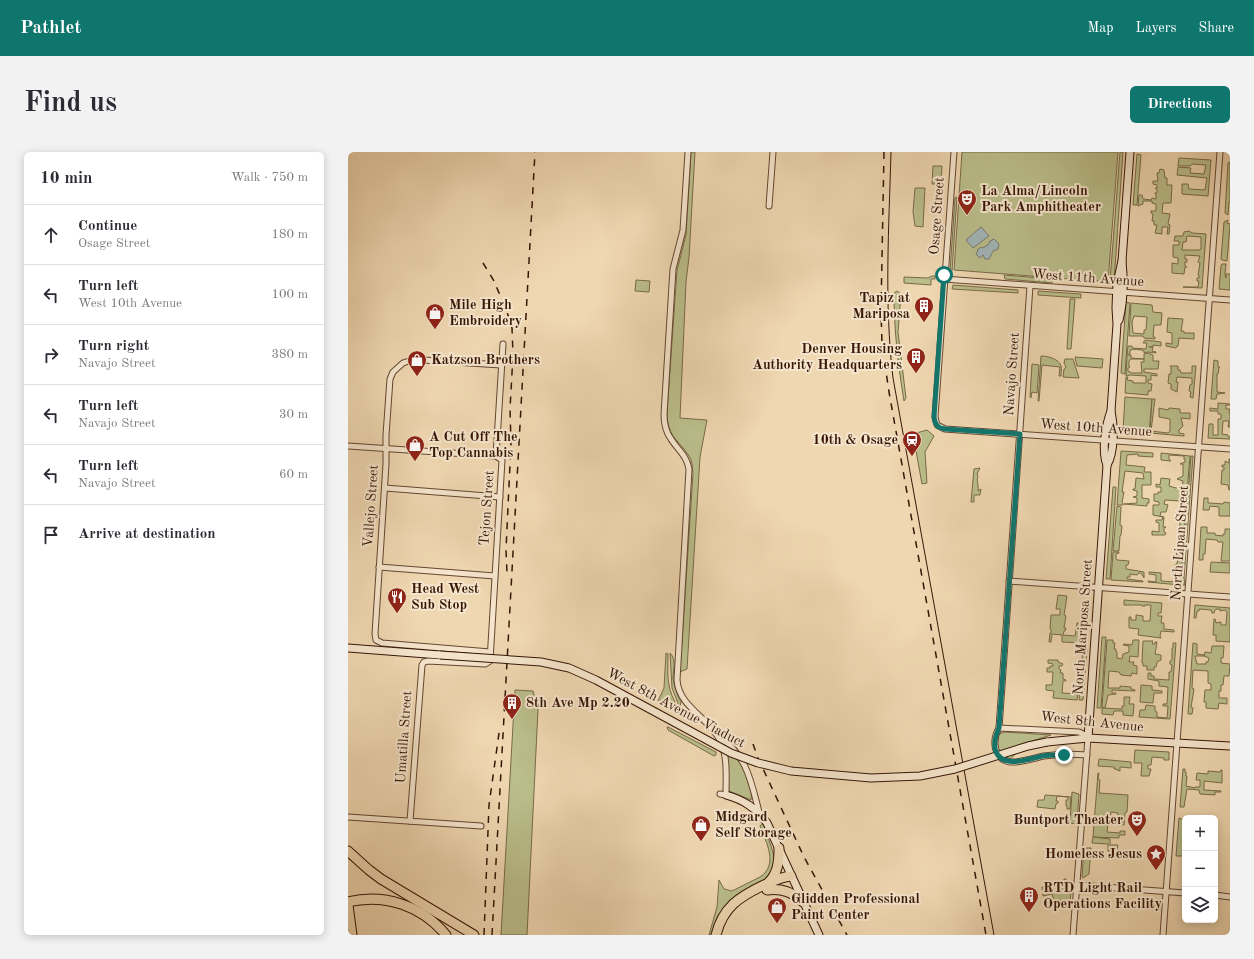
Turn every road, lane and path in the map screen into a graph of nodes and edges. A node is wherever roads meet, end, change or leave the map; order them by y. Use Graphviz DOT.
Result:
graph roads {
  1 [pos="688,152"];
  2 [pos="773,152"];
  3 [pos="954,152"];
  4 [pos="1130,152"];
  5 [pos="1220,152"];
  6 [pos="769,206"];
  7 [pos="944,279"];
  8 [pos="1030,286"];
  9 [pos="1120,292"];
  10 [pos="1209,298"];
  11 [pos="1230,300"];
  12 [pos="503,344"];
  13 [pos="501,365"];
  14 [pos="937,425"];
  15 [pos="1020,434"];
  16 [pos="1109,440"];
  17 [pos="348,446"];
  18 [pos="1199,447"];
  19 [pos="386,449"];
  20 [pos="1230,449"];
  21 [pos="496,456"];
  22 [pos="385,488"];
  23 [pos="500,496"];
  24 [pos="379,567"];
  25 [pos="495,576"];
  26 [pos="1009,582"];
  27 [pos="1098,588"];
  28 [pos="1188,594"];
  29 [pos="1230,598"];
  30 [pos="348,648"];
  31 [pos="490,652"];
  32 [pos="999,728"];
  33 [pos="717,735"];
  34 [pos="1088,738"];
  35 [pos="1177,743"];
  36 [pos="1230,746"];
  37 [pos="1087,755"];
  38 [pos="723,795"];
  39 [pos="758,812"];
  40 [pos="348,817"];
  41 [pos="410,821"];
  42 [pos="481,826"];
  43 [pos="779,848"];
  44 [pos="348,851"];
  45 [pos="791,876"];
  46 [pos="1077,885"];
  47 [pos="756,889"];
  48 [pos="767,890"];
  49 [pos="1167,892"];
  50 [pos="1182,893"];
  51 [pos="1218,896"];
  52 [pos="1230,897"];
  53 [pos="803,902"];
  54 [pos="348,904"];
  55 [pos="352,935"];
  56 [pos="446,935"];
  57 [pos="474,935"];
  58 [pos="716,935"];
  59 [pos="721,935"];
  60 [pos="818,935"];
  61 [pos="1073,935"];
  62 [pos="1164,935"];
  1 -- 33 [label="street"];
  2 -- 6 [label="street"];
  3 -- 7 [label="street, Osage Street"];
  4 -- 9 [label="main road, North Mariposa Street"];
  5 -- 10 [label="street, North Lipan Street"];
  7 -- 8 [label="street, West 11th Avenue"];
  7 -- 14 [label="street, Osage Street"];
  8 -- 9 [label="street, West 11th Avenue"];
  8 -- 15 [label="street, Navajo Street"];
  9 -- 10 [label="street, West 11th Avenue"];
  9 -- 16 [label="main road, North Mariposa Street"];
  10 -- 11 [label="street, West 11th Avenue"];
  10 -- 18 [label="street, North Lipan Street"];
  12 -- 13 [label="street, Tejon Street"];
  13 -- 19 [label="street, Vallejo Street"];
  13 -- 21 [label="street, Tejon Street"];
  14 -- 15 [label="street, West 10th Avenue"];
  15 -- 16 [label="street, West 10th Avenue"];
  15 -- 26 [label="street, Navajo Street"];
  16 -- 18 [label="street, West 10th Avenue"];
  16 -- 27 [label="main road, North Mariposa Street"];
  17 -- 19 [label="street"];
  18 -- 20 [label="street, West 10th Avenue"];
  18 -- 28 [label="street, North Lipan Street"];
  19 -- 21 [label="street"];
  19 -- 22 [label="street, Vallejo Street"];
  21 -- 23 [label="street, Tejon Street"];
  22 -- 23 [label="street"];
  22 -- 24 [label="street, Vallejo Street"];
  23 -- 25 [label="street, Tejon Street"];
  24 -- 25 [label="street"];
  24 -- 31 [label="street, Vallejo Street"];
  25 -- 31 [label="street, Tejon Street"];
  26 -- 27 [label="street"];
  26 -- 32 [label="street, Navajo Street"];
  27 -- 28 [label="street"];
  27 -- 34 [label="main road, North Mariposa Street"];
  28 -- 29 [label="street"];
  28 -- 35 [label="street, North Lipan Street"];
  30 -- 34 [label="main road, West 8th Avenue Viaduct, bridge"];
  31 -- 41 [label="street, Umatilla Street"];
  32 -- 34 [label="street, West 8th Avenue"];
  32 -- 37 [label="street, Navajo Street"];
  33 -- 38 [label="street"];
  33 -- 39 [label="street"];
  34 -- 35 [label="main road, West 8th Avenue"];
  34 -- 37 [label="street, North Mariposa Street"];
  35 -- 36 [label="main road, West 8th Avenue"];
  35 -- 49 [label="street, North Lipan Street"];
  37 -- 46 [label="street, North Mariposa Street"];
  38 -- 39 [label="main road"];
  39 -- 43 [label="main road"];
  40 -- 41 [label="street"];
  41 -- 42 [label="street"];
  43 -- 45 [label="main road"];
  43 -- 47 [label="highway"];
  44 -- 57 [label="highway"];
  45 -- 47 [label="highway"];
  45 -- 48 [label="highway"];
  45 -- 53 [label="main road"];
  46 -- 49 [label="street"];
  46 -- 61 [label="street, North Mariposa Street"];
  47 -- 58 [label="highway"];
  48 -- 53 [label="highway"];
  48 -- 59 [label="highway"];
  49 -- 50 [label="street"];
  49 -- 62 [label="street, North Lipan Street"];
  51 -- 52 [label="street"];
  53 -- 60 [label="main road"];
  54 -- 55 [label="highway"];
  54 -- 56 [label="highway"];
}
